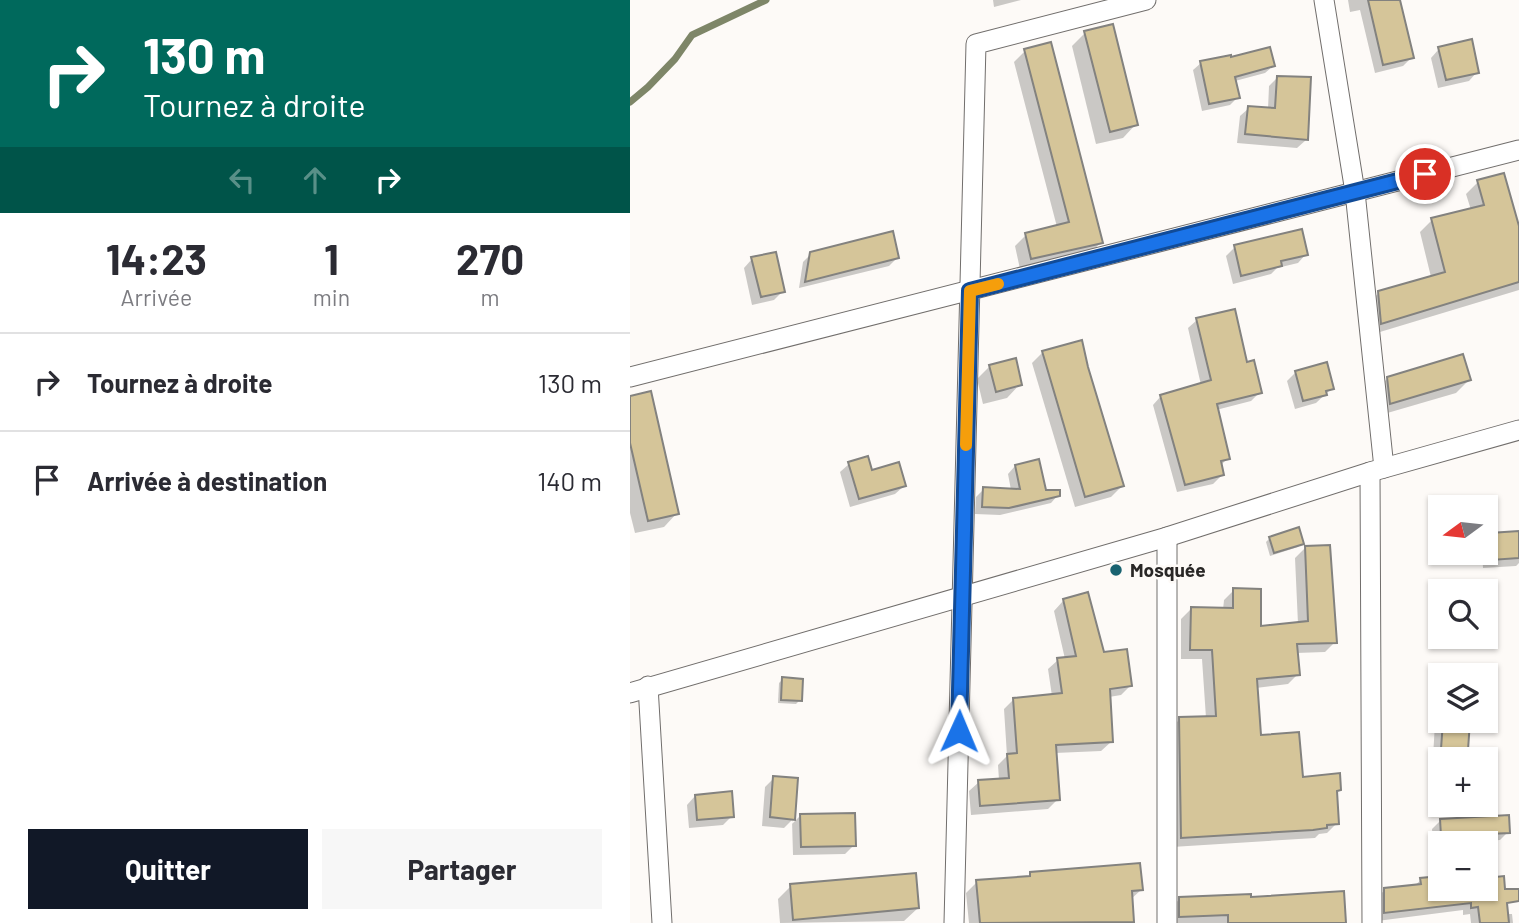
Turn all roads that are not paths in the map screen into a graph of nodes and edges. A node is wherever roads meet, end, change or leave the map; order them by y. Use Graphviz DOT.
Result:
graph roads {
  1 [pos="1146,0"];
  2 [pos="1325,0"];
  3 [pos="1519,150"];
  4 [pos="1355,192"];
  5 [pos="970,291"];
  6 [pos="630,377"];
  7 [pos="1519,430"];
  8 [pos="1377,470"];
  9 [pos="1167,537"];
  10 [pos="962,594"];
  11 [pos="639,689"];
  12 [pos="662,923"];
  13 [pos="954,923"];
  14 [pos="1167,923"];
  15 [pos="1372,923"];
  1 -- 5 [label="street"];
  2 -- 4 [label="street"];
  3 -- 4 [label="street"];
  4 -- 5 [label="street"];
  4 -- 8 [label="street"];
  5 -- 6 [label="street"];
  5 -- 10 [label="street"];
  7 -- 8 [label="street"];
  8 -- 9 [label="street"];
  8 -- 15 [label="street"];
  9 -- 10 [label="street"];
  9 -- 14 [label="street"];
  10 -- 11 [label="street"];
  10 -- 13 [label="street"];
  11 -- 12 [label="street"];
}
